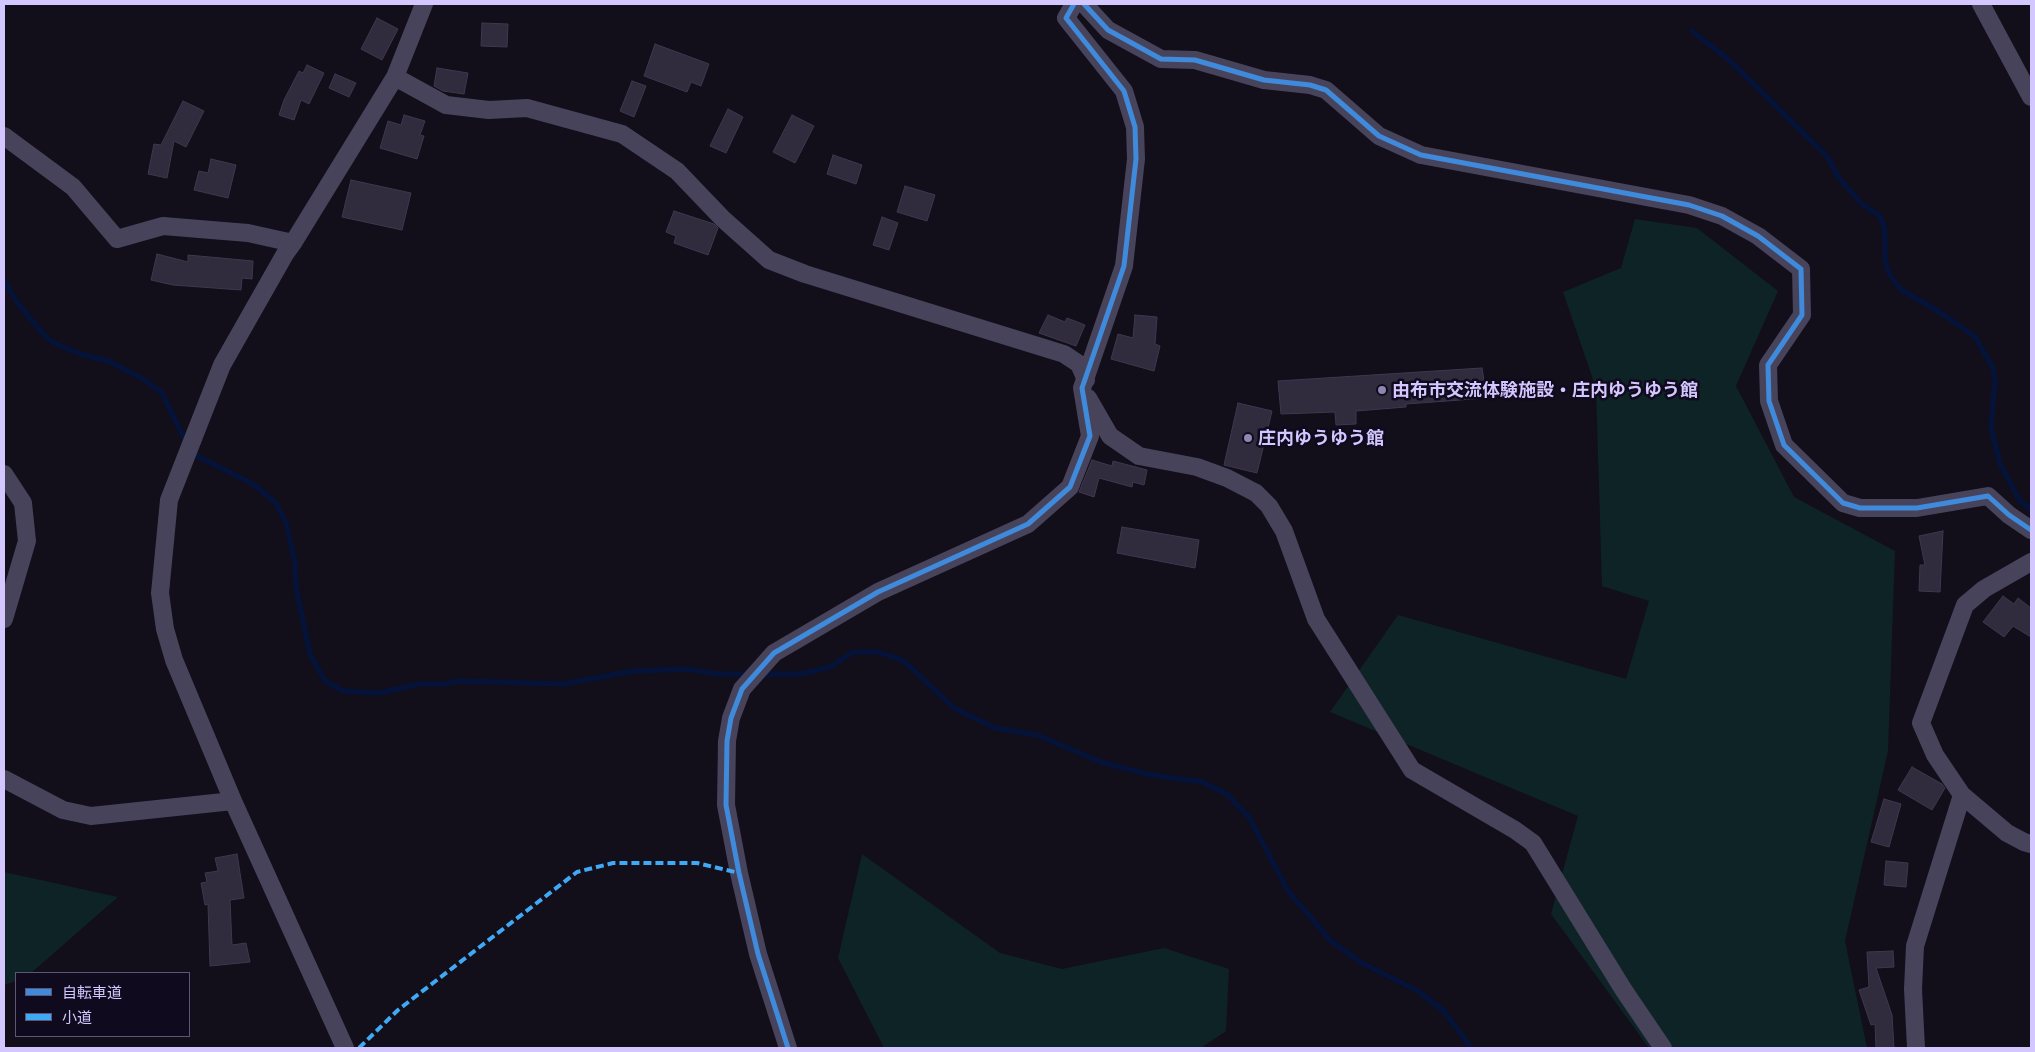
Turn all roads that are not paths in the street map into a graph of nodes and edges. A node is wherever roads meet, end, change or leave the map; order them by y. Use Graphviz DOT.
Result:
graph roads {
  1 [pos="424,4"];
  2 [pos="1074,4"];
  3 [pos="1084,4"];
  4 [pos="1981,4"];
  5 [pos="395,77"];
  6 [pos="2031,97"];
  7 [pos="4,136"];
  8 [pos="293,243"];
  9 [pos="1084,384"];
  10 [pos="4,474"];
  11 [pos="2031,530"];
  12 [pos="2031,562"];
  13 [pos="4,619"];
  14 [pos="4,779"];
  15 [pos="1962,795"];
  16 [pos="233,801"];
  17 [pos="2031,844"];
  18 [pos="345,1048"];
  19 [pos="788,1048"];
  20 [pos="1663,1048"];
  21 [pos="1916,1048"];
  1 -- 5 [label="street"];
  2 -- 9 [label="street"];
  3 -- 11 [label="street"];
  4 -- 6 [label="street"];
  5 -- 8 [label="street"];
  5 -- 9 [label="street"];
  7 -- 8 [label="street"];
  8 -- 16 [label="street"];
  9 -- 19 [label="street"];
  9 -- 20 [label="street"];
  10 -- 13 [label="street"];
  12 -- 15 [label="street"];
  14 -- 16 [label="street"];
  15 -- 17 [label="street"];
  15 -- 21 [label="street"];
  16 -- 18 [label="street"];
}
